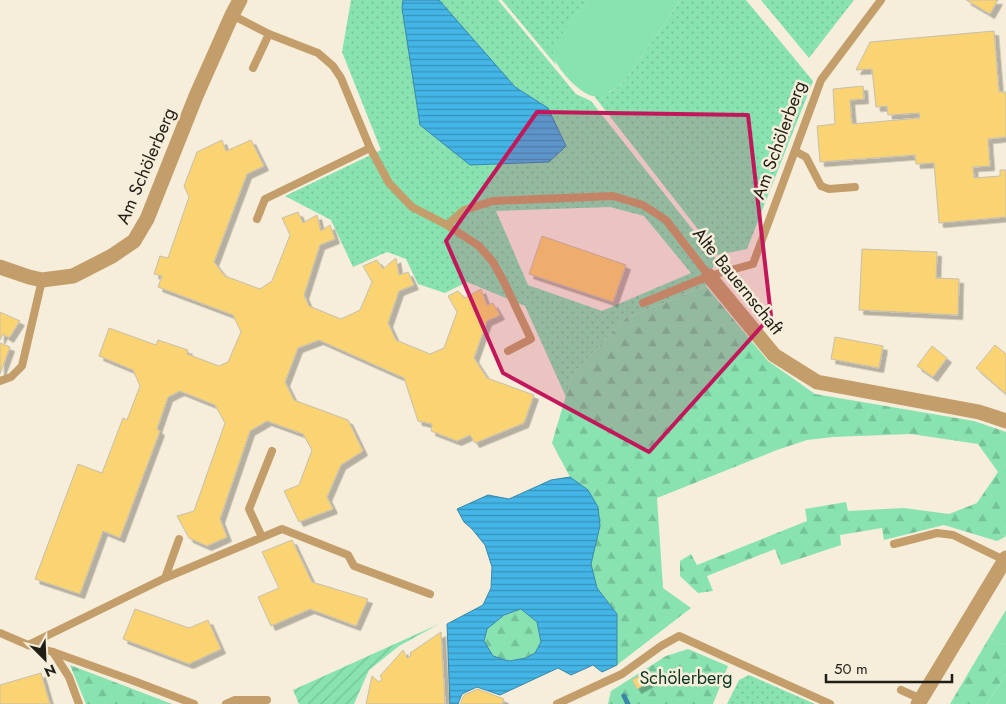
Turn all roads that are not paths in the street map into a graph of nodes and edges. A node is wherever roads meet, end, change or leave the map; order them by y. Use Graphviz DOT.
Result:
graph roads {
  1 [pos="240,0"];
  2 [pos="881,0"];
  3 [pos="232,14"];
  4 [pos="269,34"];
  5 [pos="253,68"];
  6 [pos="370,148"];
  7 [pos="795,150"];
  8 [pos="855,187"];
  9 [pos="257,219"];
  10 [pos="447,225"];
  11 [pos="0,267"];
  12 [pos="709,276"];
  13 [pos="42,280"];
  14 [pos="643,303"];
  15 [pos="508,350"];
  16 [pos="0,381"];
  17 [pos="1006,421"];
  18 [pos="272,451"];
  19 [pos="262,537"];
  20 [pos="179,539"];
  21 [pos="894,544"];
  22 [pos="1006,560"];
  23 [pos="165,578"];
  24 [pos="430,594"];
  25 [pos="0,633"];
  26 [pos="28,645"];
  27 [pos="53,652"];
  28 [pos="902,690"];
  29 [pos="267,700"];
  30 [pos="919,702"];
  31 [pos="79,704"];
  32 [pos="194,704"];
  33 [pos="226,704"];
  34 [pos="557,704"];
  35 [pos="830,704"];
  1 -- 3 [label="street, Am Schölerberg"];
  2 -- 7 [label="lane, Am Schölerberg"];
  3 -- 4 [label="lane"];
  3 -- 13 [label="street, Am Schölerberg"];
  4 -- 5 [label="lane"];
  4 -- 6 [label="lane"];
  6 -- 9 [label="lane"];
  6 -- 10 [label="lane"];
  7 -- 8 [label="lane"];
  7 -- 12 [label="lane, Am Schölerberg"];
  10 -- 12 [label="lane, Alte Bauernschaft"];
  10 -- 15 [label="lane"];
  11 -- 13 [label="street, Am Schölerberg"];
  12 -- 14 [label="lane"];
  12 -- 17 [label="street, Alte Bauernschaft"];
  13 -- 16 [label="lane"];
  18 -- 19 [label="lane"];
  19 -- 23 [label="lane"];
  19 -- 24 [label="lane"];
  20 -- 23 [label="lane"];
  21 -- 22 [label="lane"];
  22 -- 30 [label="street"];
  23 -- 26 [label="lane"];
  25 -- 26 [label="lane"];
  26 -- 27 [label="lane"];
  27 -- 31 [label="lane"];
  27 -- 32 [label="lane"];
  28 -- 30 [label="lane"];
  29 -- 33 [label="lane"];
  34 -- 35 [label="lane"];
}
